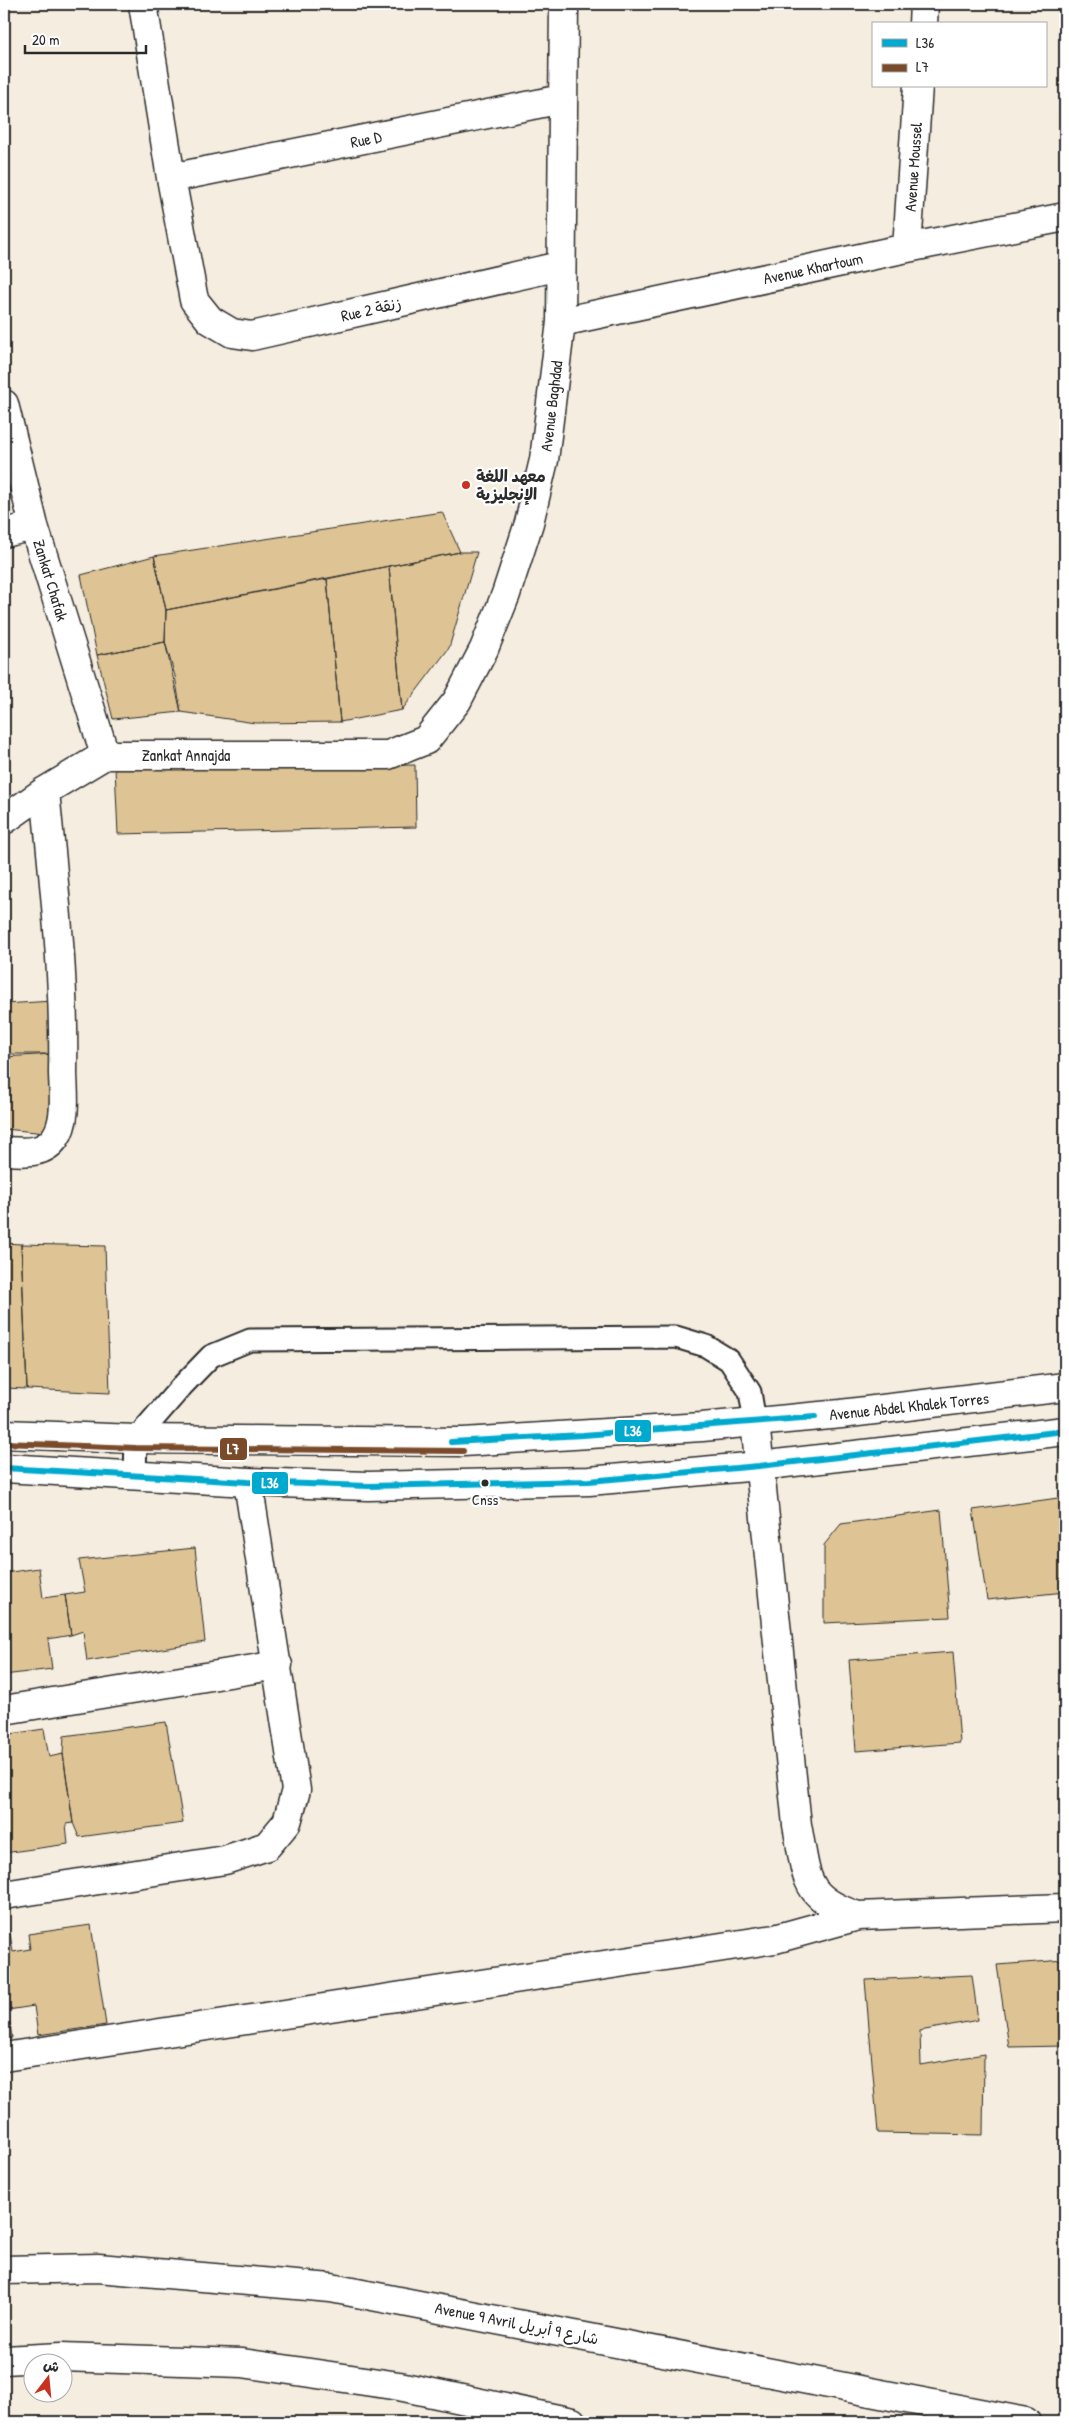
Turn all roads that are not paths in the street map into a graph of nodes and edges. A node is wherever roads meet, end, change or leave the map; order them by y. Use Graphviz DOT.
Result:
graph roads {
  1 [pos="145,4"];
  2 [pos="564,4"];
  3 [pos="924,4"];
  4 [pos="923,22"];
  5 [pos="918,88"];
  6 [pos="562,99"];
  7 [pos="171,178"];
  8 [pos="1065,217"];
  9 [pos="908,248"];
  10 [pos="560,266"];
  11 [pos="561,322"];
  12 [pos="4,404"];
  13 [pos="34,526"];
  14 [pos="4,533"];
  15 [pos="105,755"];
  16 [pos="388,755"];
  17 [pos="44,790"];
  18 [pos="4,820"];
  19 [pos="4,1150"];
  20 [pos="1065,1387"];
  21 [pos="755,1422"];
  22 [pos="1065,1431"];
  23 [pos="4,1434"];
  24 [pos="136,1439"];
  25 [pos="759,1466"];
  26 [pos="4,1468"];
  27 [pos="135,1475"];
  28 [pos="248,1482"];
  29 [pos="278,1665"];
  30 [pos="4,1710"];
  31 [pos="4,1895"];
  32 [pos="1065,1908"];
  33 [pos="858,1916"];
  34 [pos="4,2056"];
  35 [pos="4,2270"];
  36 [pos="4,2360"];
  37 [pos="572,2422"];
  38 [pos="1026,2422"];
  1 -- 7 [label="main road"];
  2 -- 6 [label="main road, Avenue Baghdad"];
  3 -- 4 [label="main road"];
  5 -- 9 [label="main road, Avenue Moussel"];
  6 -- 7 [label="main road, Rue D"];
  6 -- 10 [label="main road, Avenue Baghdad"];
  7 -- 10 [label="main road, Rue 2 زنقة"];
  8 -- 9 [label="main road, Avenue Khartoum"];
  9 -- 11 [label="main road, Avenue Khartoum"];
  10 -- 11 [label="main road, Avenue Baghdad"];
  11 -- 16 [label="main road, Avenue Baghdad"];
  12 -- 13 [label="main road, Zankat Chafak"];
  13 -- 14 [label="main road"];
  13 -- 15 [label="main road, Zankat Chafak"];
  15 -- 16 [label="main road, Zankat Annajda"];
  15 -- 17 [label="main road, Zankat Annajda"];
  17 -- 18 [label="main road, Zankat Annajda"];
  17 -- 19 [label="main road"];
  20 -- 21 [label="main road, Avenue Abdel Khalek Torres"];
  21 -- 24 [label="main road, Avenue Abdel Khalek Torres"];
  21 -- 24 [label="lane"];
  21 -- 25 [label="main road"];
  22 -- 25 [label="main road"];
  23 -- 24 [label="main road, Avenue Abdel Khalek Torres"];
  24 -- 27 [label="lane"];
  25 -- 28 [label="main road"];
  25 -- 33 [label="main road"];
  26 -- 27 [label="main road"];
  27 -- 28 [label="main road"];
  28 -- 29 [label="main road"];
  29 -- 30 [label="main road"];
  29 -- 31 [label="main road"];
  32 -- 33 [label="main road"];
  33 -- 34 [label="main road"];
  35 -- 38 [label="main road, Avenue 9 Avril شارع 9 أبريل"];
  36 -- 37 [label="main road"];
}
